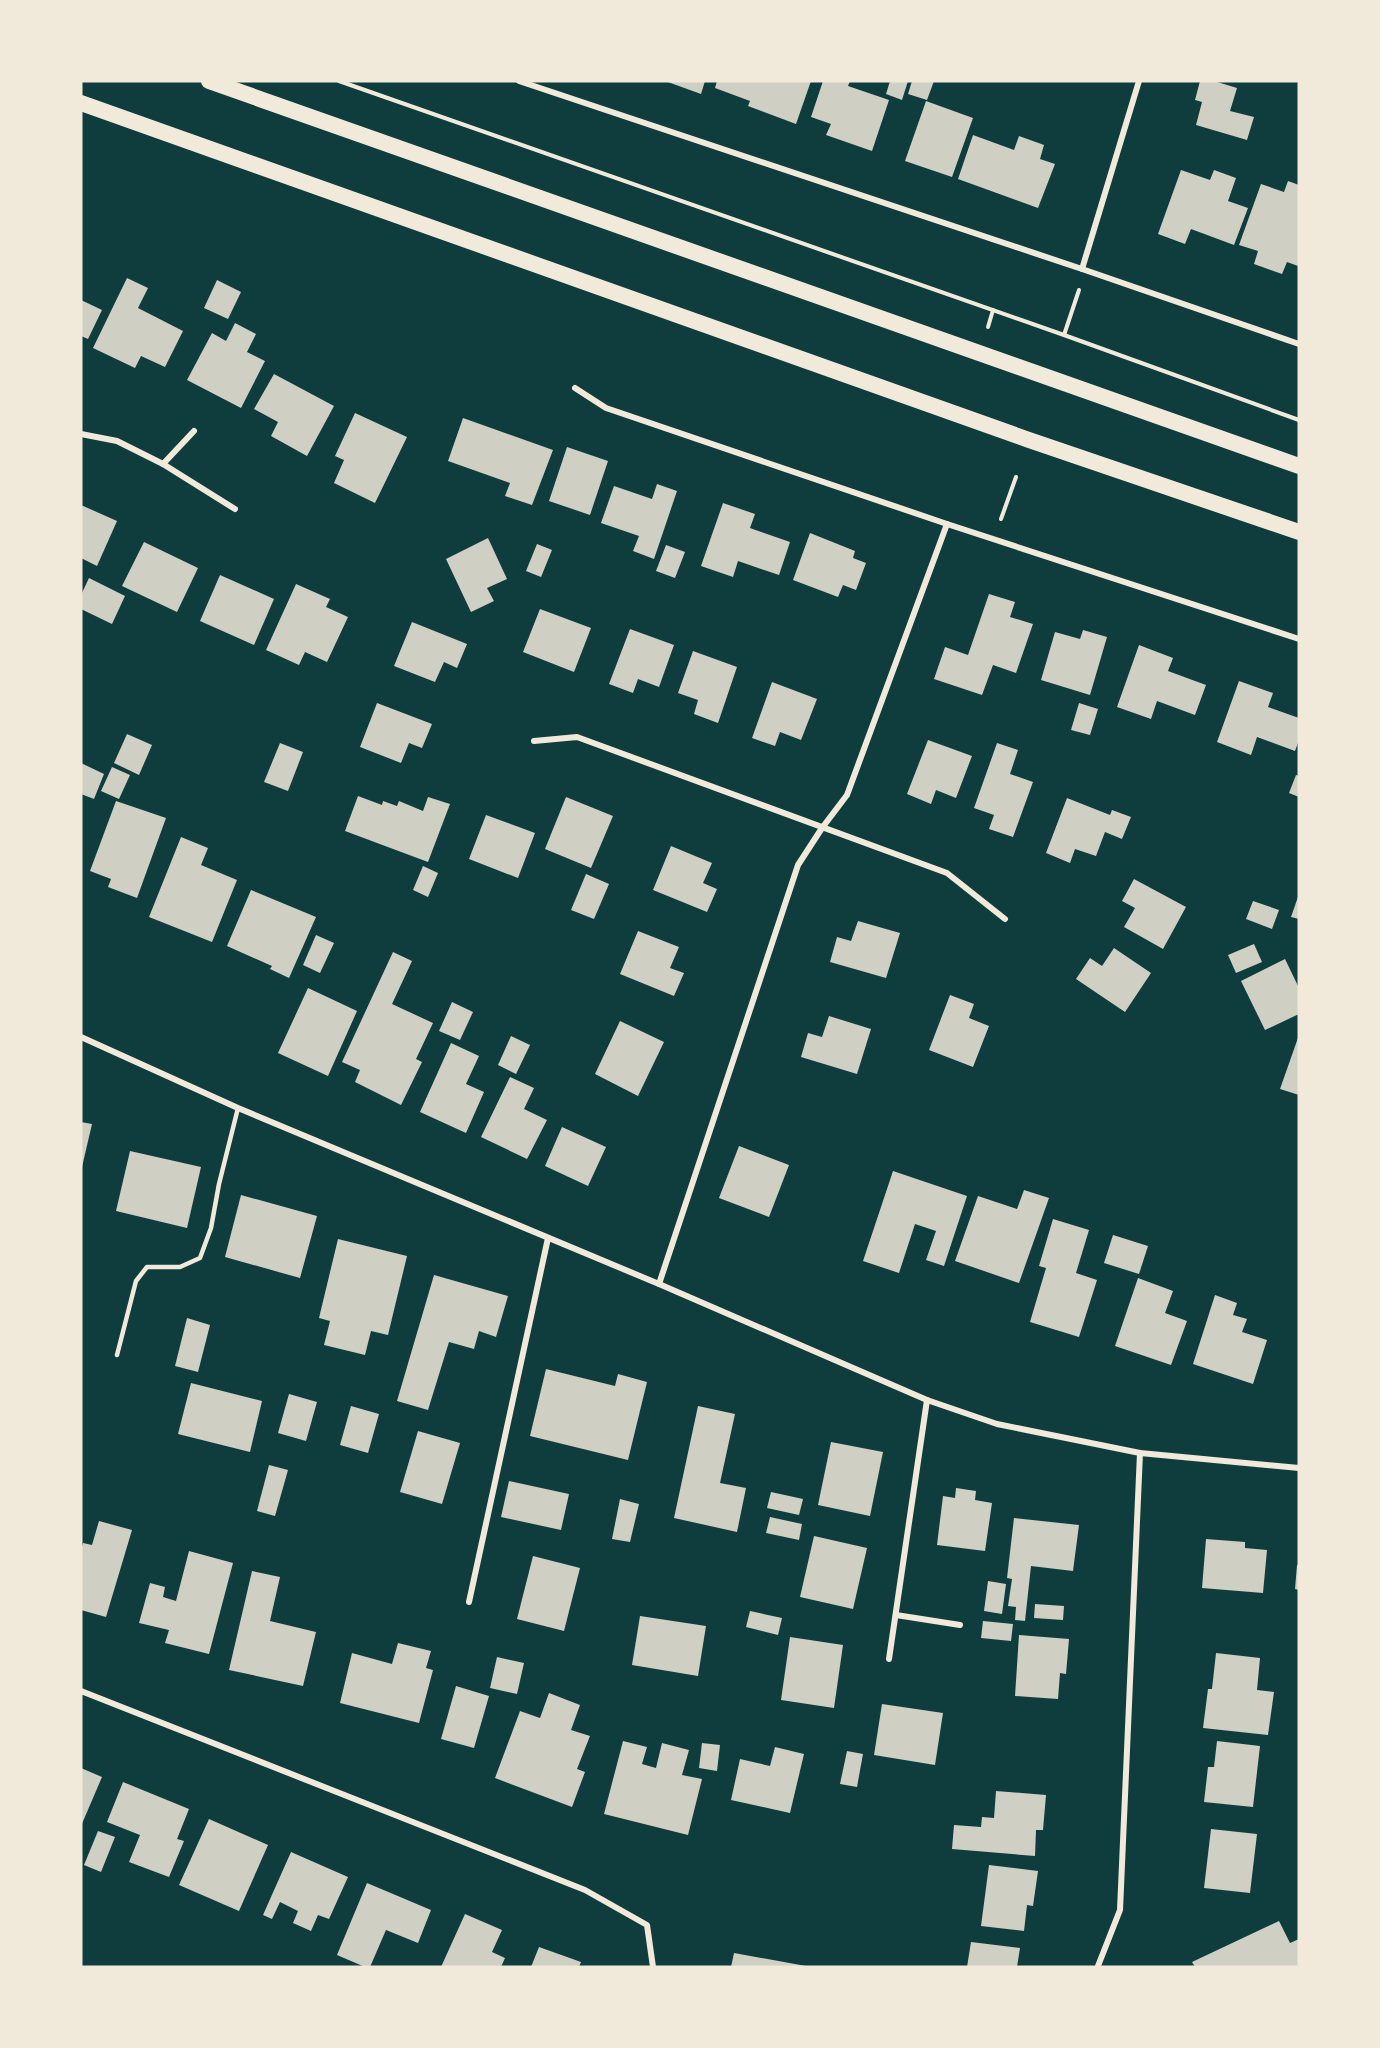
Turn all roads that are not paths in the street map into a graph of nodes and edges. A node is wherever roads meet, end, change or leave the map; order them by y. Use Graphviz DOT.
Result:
graph roads {
  1 [pos="209,81"];
  2 [pos="519,81"];
  3 [pos="1139,81"];
  4 [pos="81,103"];
  5 [pos="1082,269"];
  6 [pos="1299,344"];
  7 [pos="575,388"];
  8 [pos="194,430"];
  9 [pos="81,434"];
  10 [pos="163,464"];
  11 [pos="1299,466"];
  12 [pos="235,509"];
  13 [pos="947,524"];
  14 [pos="1299,532"];
  15 [pos="1299,639"];
  16 [pos="534,741"];
  17 [pos="822,828"];
  18 [pos="1005,919"];
  19 [pos="81,1037"];
  20 [pos="238,1108"];
  21 [pos="548,1238"];
  22 [pos="659,1284"];
  23 [pos="117,1355"];
  24 [pos="927,1400"];
  25 [pos="1140,1453"];
  26 [pos="1299,1468"];
  27 [pos="470,1602"];
  28 [pos="896,1615"];
  29 [pos="960,1624"];
  30 [pos="889,1659"];
  31 [pos="81,1691"];
  32 [pos="1098,1966"];
  33 [pos="653,1967"];
  1 -- 11 [label="highway"];
  2 -- 5 [label="street"];
  3 -- 5 [label="street"];
  4 -- 14 [label="highway"];
  5 -- 6 [label="street"];
  7 -- 13 [label="street"];
  8 -- 10 [label="street"];
  9 -- 10 [label="street"];
  10 -- 12 [label="street"];
  13 -- 15 [label="street"];
  13 -- 17 [label="street"];
  16 -- 17 [label="street"];
  17 -- 18 [label="street"];
  17 -- 22 [label="street"];
  19 -- 20 [label="street"];
  20 -- 21 [label="street"];
  20 -- 23 [label="lane"];
  21 -- 22 [label="street"];
  21 -- 27 [label="street"];
  22 -- 24 [label="street"];
  24 -- 25 [label="street"];
  24 -- 28 [label="street"];
  25 -- 26 [label="street"];
  25 -- 32 [label="street"];
  28 -- 29 [label="street"];
  28 -- 30 [label="street"];
  31 -- 33 [label="street"];
}
